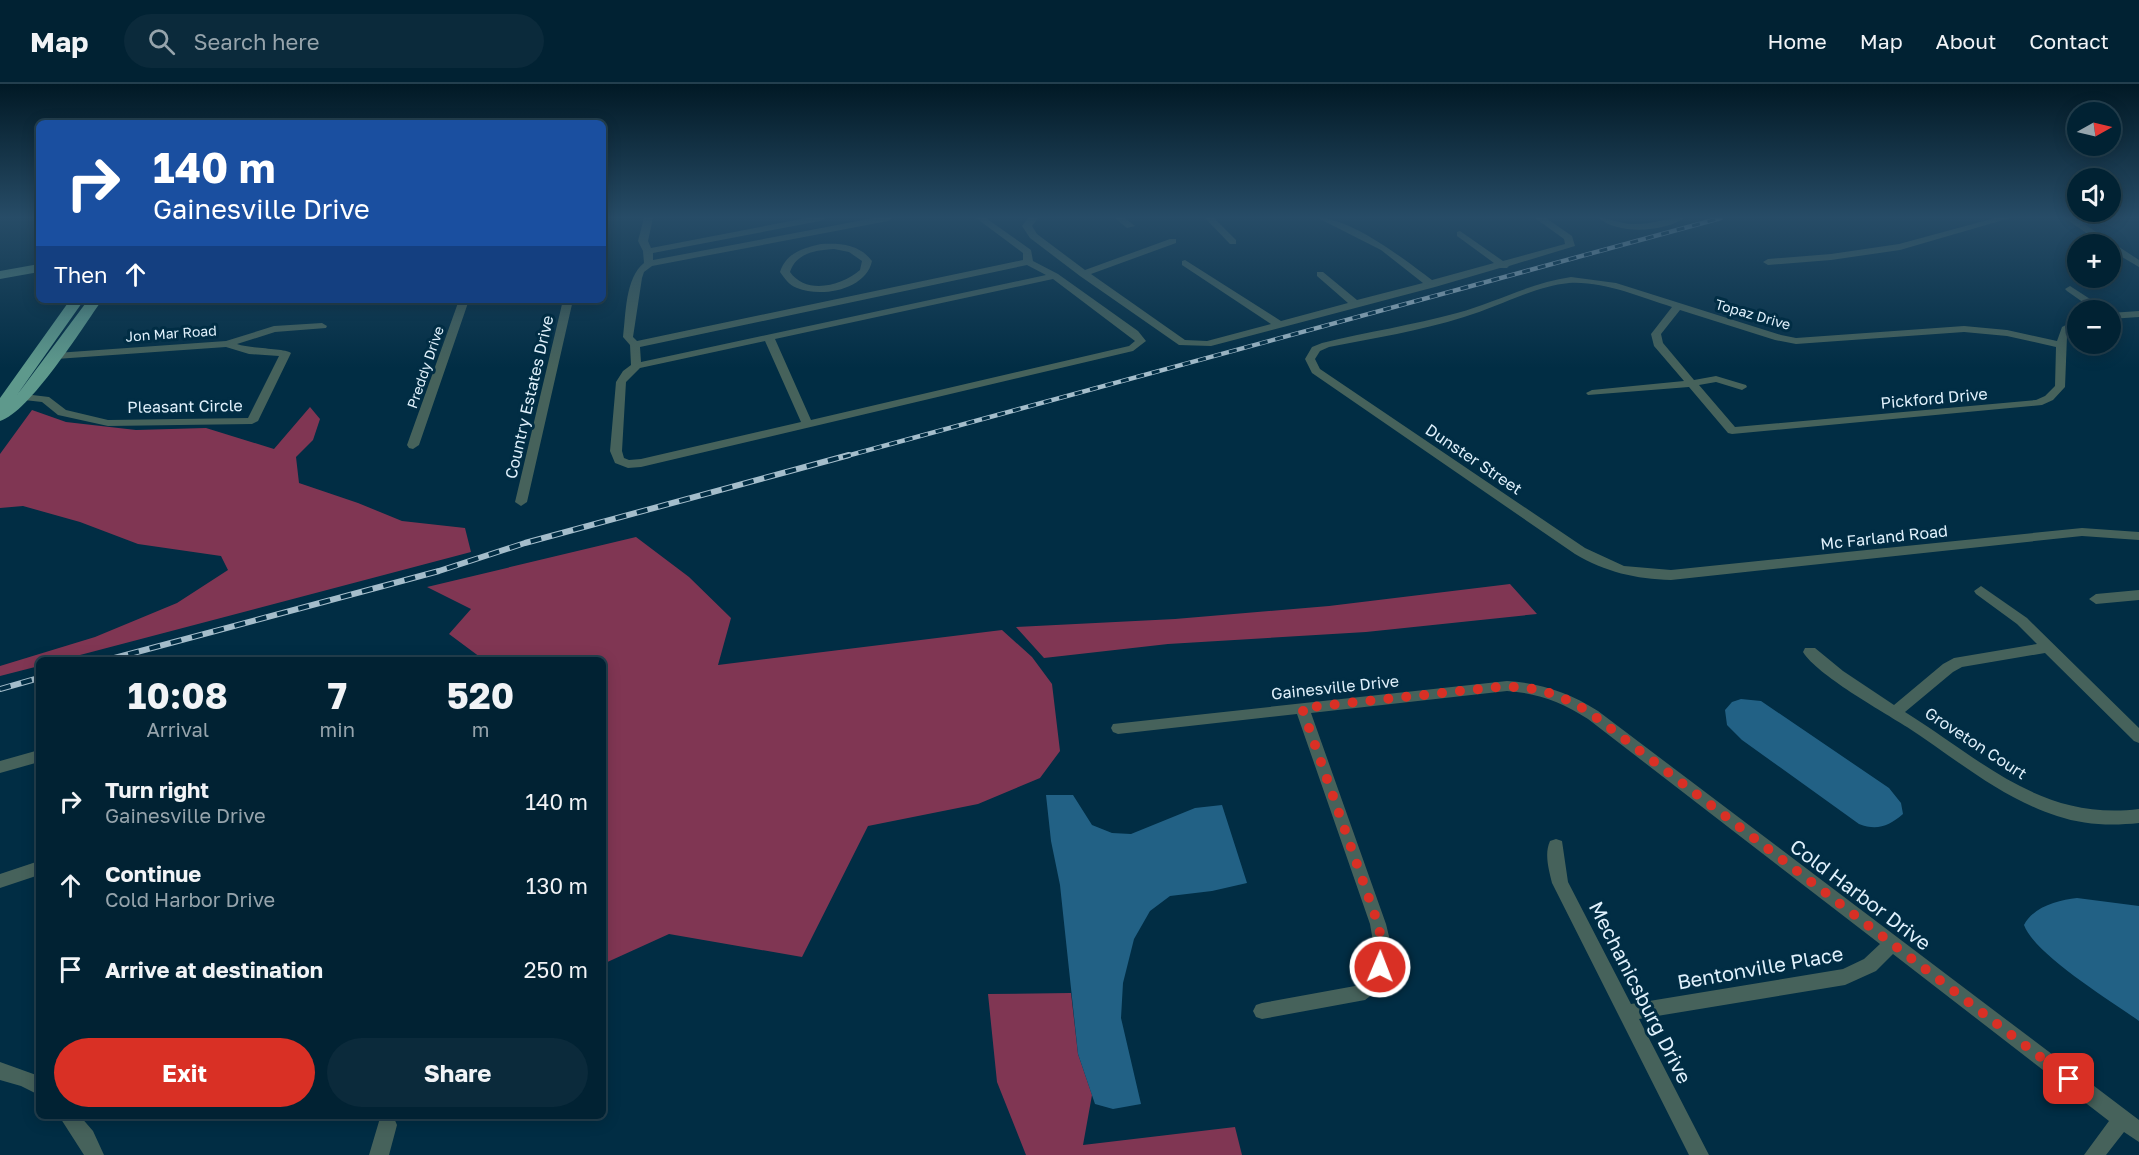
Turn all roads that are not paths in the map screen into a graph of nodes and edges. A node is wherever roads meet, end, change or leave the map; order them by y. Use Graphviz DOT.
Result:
graph roads {
  1 [pos="36,268"];
  2 [pos="644,268"];
  3 [pos="785,268"];
  4 [pos="866,268"];
  5 [pos="1000,268"];
  6 [pos="1040,268"];
  7 [pos="1075,268"];
  8 [pos="1099,268"];
  9 [pos="1193,268"];
  10 [pos="1410,268"];
  11 [pos="1496,268"];
  12 [pos="0,274"];
  13 [pos="1083,274"];
  14 [pos="1320,274"];
  15 [pos="1055,276"];
  16 [pos="1432,285"];
  17 [pos="838,287"];
  18 [pos="2070,289"];
  19 [pos="2086,300"];
  20 [pos="844,302"];
  21 [pos="75,303"];
  22 [pos="92,303"];
  23 [pos="463,303"];
  24 [pos="567,303"];
  25 [pos="1356,305"];
  26 [pos="1678,306"];
  27 [pos="2139,314"];
  28 [pos="2121,315"];
  29 [pos="855,320"];
  30 [pos="1280,325"];
  31 [pos="322,326"];
  32 [pos="2067,329"];
  33 [pos="769,338"];
  34 [pos="227,344"];
  35 [pos="635,345"];
  36 [pos="2062,345"];
  37 [pos="56,356"];
  38 [pos="1311,357"];
  39 [pos="636,366"];
  40 [pos="1692,383"];
  41 [pos="1742,387"];
  42 [pos="1592,393"];
  43 [pos="24,397"];
  44 [pos="2,414"];
  45 [pos="808,425"];
  46 [pos="413,445"];
  47 [pos="521,502"];
  48 [pos="2139,536"];
  49 [pos="1633,573"];
  50 [pos="1981,591"];
  51 [pos="2139,595"];
  52 [pos="2096,599"];
  53 [pos="2048,647"];
  54 [pos="1810,652"];
  55 [pos="1555,694"];
  56 [pos="1302,708"];
  57 [pos="1895,712"];
  58 [pos="1118,728"];
  59 [pos="2139,737"];
  60 [pos="36,757"];
  61 [pos="0,767"];
  62 [pos="2139,816"];
  63 [pos="1556,846"];
  64 [pos="36,869"];
  65 [pos="0,881"];
  66 [pos="1892,944"];
  67 [pos="1262,1011"];
  68 [pos="1626,1013"];
  69 [pos="0,1071"];
  70 [pos="36,1085"];
  71 [pos="71,1119"];
  72 [pos="2122,1119"];
  73 [pos="387,1125"];
  74 [pos="2139,1132"];
  75 [pos="94,1155"];
  76 [pos="380,1155"];
  77 [pos="1699,1155"];
  78 [pos="2094,1155"];
  1 -- 12 [label="main road"];
  2 -- 35 [label="street"];
  3 -- 17 [label="street"];
  4 -- 17 [label="street"];
  5 -- 20 [label="street"];
  6 -- 15 [label="street"];
  7 -- 13 [label="street"];
  8 -- 13 [label="street"];
  9 -- 30 [label="street"];
  10 -- 16 [label="street"];
  11 -- 16 [label="street"];
  13 -- 30 [label="street"];
  14 -- 25 [label="street"];
  15 -- 29 [label="street"];
  15 -- 45 [label="street"];
  16 -- 25 [label="street"];
  17 -- 20 [label="street"];
  18 -- 19 [label="street"];
  20 -- 29 [label="street"];
  20 -- 35 [label="street"];
  21 -- 44 [label="main road"];
  22 -- 37 [label="main road"];
  23 -- 46 [label="street, Preddy Drive"];
  24 -- 47 [label="street, Country Estates Drive"];
  25 -- 30 [label="street"];
  26 -- 36 [label="street, Topaz Drive"];
  26 -- 38 [label="street, Topaz Drive"];
  26 -- 40 [label="street"];
  27 -- 28 [label="street"];
  29 -- 33 [label="street"];
  31 -- 34 [label="street, Jon Mar Road"];
  32 -- 36 [label="street"];
  33 -- 39 [label="street"];
  33 -- 45 [label="street"];
  34 -- 37 [label="street, Jon Mar Road"];
  34 -- 43 [label="street, Pleasant Circle"];
  35 -- 39 [label="street"];
  36 -- 40 [label="street, Pickford Drive"];
  37 -- 43 [label="main road"];
  38 -- 49 [label="street, Dunster Street"];
  39 -- 45 [label="street"];
  40 -- 41 [label="street"];
  40 -- 42 [label="street"];
  43 -- 44 [label="main road"];
  48 -- 49 [label="street, Mc Farland Road"];
  50 -- 53 [label="street"];
  51 -- 52 [label="street"];
  53 -- 57 [label="street"];
  53 -- 59 [label="street"];
  54 -- 57 [label="street, Groveton Court"];
  55 -- 56 [label="street, Gainesville Drive"];
  55 -- 66 [label="street, Cold Harbor Drive"];
  56 -- 58 [label="street, Gainesville Drive"];
  56 -- 67 [label="street"];
  57 -- 62 [label="street, Groveton Court"];
  60 -- 61 [label="street"];
  63 -- 68 [label="street, Mechanicsburg Drive"];
  64 -- 65 [label="street"];
  66 -- 68 [label="street, Bentonville Place"];
  66 -- 72 [label="street, Cold Harbor Drive"];
  68 -- 77 [label="street, Mechanicsburg Drive"];
  69 -- 70 [label="street"];
  71 -- 75 [label="street"];
  72 -- 74 [label="street, Cold Harbor Drive"];
  72 -- 78 [label="street"];
  73 -- 76 [label="street"];
}
